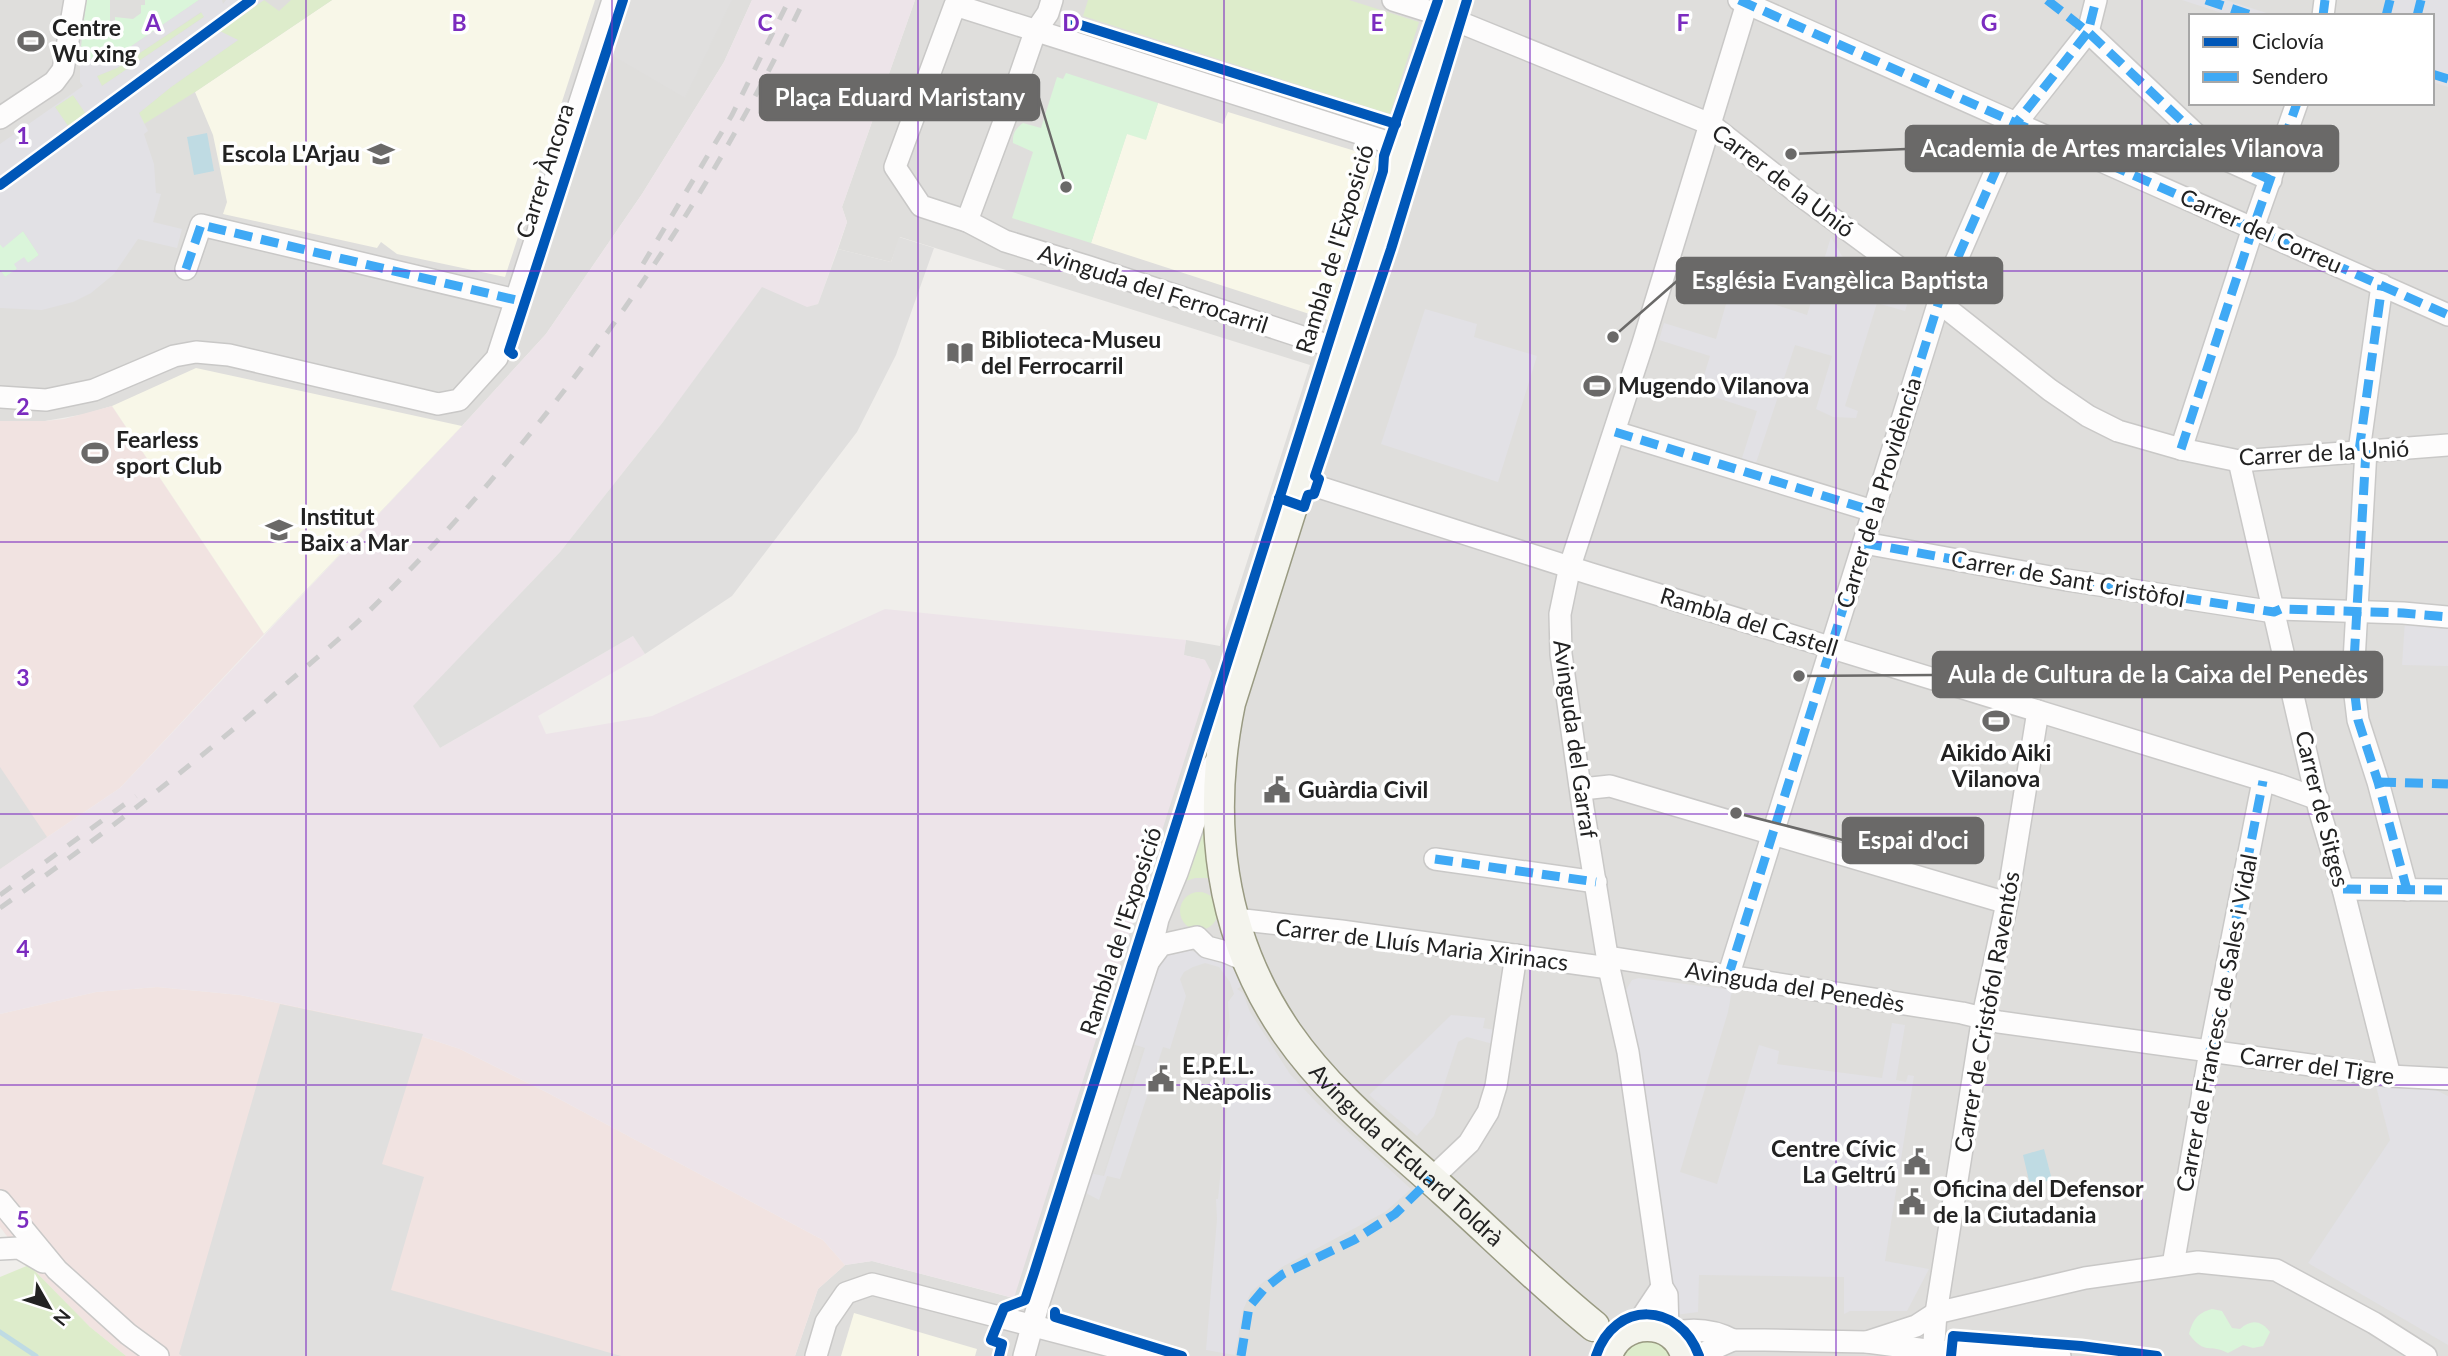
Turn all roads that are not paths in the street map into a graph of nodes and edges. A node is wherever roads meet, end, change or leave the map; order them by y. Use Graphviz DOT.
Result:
graph roads {
  1 [pos="75,0"];
  2 [pos="612,0"];
  3 [pos="1052,0"];
  4 [pos="1393,0"];
  5 [pos="2096,0"];
  6 [pos="1744,1"];
  7 [pos="1450,9"];
  8 [pos="1035,32"];
  9 [pos="2087,34"];
  10 [pos="2296,105"];
  11 [pos="0,117"];
  12 [pos="2017,122"];
  13 [pos="1710,124"];
  14 [pos="1406,148"];
  15 [pos="2271,180"];
  16 [pos="967,221"];
  17 [pos="2253,228"];
  18 [pos="186,268"];
  19 [pos="2382,285"];
  20 [pos="1940,298"];
  21 [pos="516,300"];
  22 [pos="2442,313"];
  23 [pos="1342,350"];
  24 [pos="0,397"];
  25 [pos="1615,432"];
  26 [pos="2448,445"];
  27 [pos="2181,449"];
  28 [pos="2362,451"];
  29 [pos="2239,461"];
  30 [pos="1300,481"];
  31 [pos="1873,511"];
  32 [pos="1864,543"];
  33 [pos="1570,566"];
  34 [pos="2358,611"];
  35 [pos="2274,612"];
  36 [pos="2448,617"];
  37 [pos="1831,647"];
  38 [pos="2038,711"];
  39 [pos="1223,739"];
  40 [pos="2263,781"];
  41 [pos="1582,789"];
  42 [pos="2318,799"];
  43 [pos="1772,835"];
  44 [pos="1435,859"];
  45 [pos="1596,882"];
  46 [pos="2343,889"];
  47 [pos="2407,890"];
  48 [pos="2448,890"];
  49 [pos="2007,903"];
  50 [pos="1235,919"];
  51 [pos="1516,955"];
  52 [pos="1247,961"];
  53 [pos="1608,962"];
  54 [pos="1148,963"];
  55 [pos="1728,977"];
  56 [pos="1983,1016"];
  57 [pos="2210,1051"];
  58 [pos="2390,1076"];
  59 [pos="2447,1081"];
  60 [pos="1431,1179"];
  61 [pos="0,1202"];
  62 [pos="0,1249"];
  63 [pos="2173,1265"];
  64 [pos="57,1270"];
  65 [pos="1662,1287"];
  66 [pos="1936,1313"];
  67 [pos="1032,1324"];
  68 [pos="1614,1338"];
  69 [pos="1675,1340"];
  70 [pos="1733,1340"];
  71 [pos="1867,1342"];
  72 [pos="1934,1354"];
  73 [pos="158,1356"];
  74 [pos="816,1356"];
  75 [pos="1024,1356"];
  76 [pos="1149,1356"];
  77 [pos="1703,1356"];
  78 [pos="2060,1356"];
  79 [pos="2426,1356"];
  1 -- 11 [label="street"];
  2 -- 21 [label="street, Carrer Àncora"];
  3 -- 8 [label="street"];
  4 -- 7 [label="street, Carrer de la Unió"];
  5 -- 9 [label="street"];
  6 -- 12 [label="street, Carrer del Correu"];
  6 -- 13 [label="street, Avinguda del Garraf"];
  7 -- 13 [label="street, Carrer de la Unió"];
  7 -- 14 [label="street, Rambla de l'Exposició"];
  8 -- 14 [label="street"];
  8 -- 16 [label="street"];
  8 -- 16 [label="street, Avinguda del Ferrocarril"];
  9 -- 12 [label="street, Carrer de la Providència"];
  9 -- 15 [label="street"];
  10 -- 15 [label="street"];
  12 -- 17 [label="street, Carrer del Correu"];
  12 -- 20 [label="street, Carrer de la Providència"];
  13 -- 20 [label="street, Carrer de la Unió"];
  13 -- 25 [label="street, Avinguda del Garraf"];
  14 -- 23 [label="street, Rambla de l'Exposició"];
  15 -- 17 [label="street"];
  16 -- 23 [label="street, Avinguda del Ferrocarril"];
  17 -- 19 [label="street, Carrer del Correu"];
  17 -- 27 [label="street"];
  18 -- 21 [label="street"];
  19 -- 22 [label="street, Carrer del Correu"];
  19 -- 28 [label="street"];
  20 -- 27 [label="street, Carrer de la Unió"];
  20 -- 31 [label="street, Carrer de la Providència"];
  21 -- 24 [label="street, Carrer Àncora"];
  23 -- 30 [label="street, Rambla de l'Exposició"];
  25 -- 31 [label="street"];
  25 -- 33 [label="street, Avinguda del Garraf"];
  26 -- 28 [label="street, Carrer de la Unió"];
  27 -- 29 [label="street, Carrer de la Unió"];
  28 -- 29 [label="street, Carrer de la Unió"];
  28 -- 34 [label="street"];
  29 -- 35 [label="street, Carrer de Sitges"];
  30 -- 33 [label="street, Rambla del Castell"];
  30 -- 39 [label="street, Rambla de l'Exposició"];
  31 -- 32 [label="street, Carrer de la Providència"];
  32 -- 35 [label="street, Carrer de Sant Cristòfol"];
  32 -- 37 [label="street, Carrer de la Providència"];
  33 -- 37 [label="street, Rambla del Castell"];
  33 -- 41 [label="street, Avinguda del Garraf"];
  34 -- 35 [label="street, Carrer de Sant Cristòfol"];
  34 -- 36 [label="street, Carrer de Sant Cristòfol"];
  34 -- 47 [label="street"];
  35 -- 42 [label="street, Carrer de Sitges"];
  37 -- 38 [label="street, Rambla del Castell"];
  37 -- 43 [label="street, Carrer de la Providència"];
  38 -- 40 [label="street, Rambla del Castell"];
  38 -- 49 [label="street, Carrer de Cristòfol Raventós"];
  39 -- 50 [label="street, Rambla de l'Exposició"];
  39 -- 54 [label="street, Rambla de l'Exposició"];
  40 -- 42 [label="street, Rambla del Castell"];
  40 -- 57 [label="street, Carrer de Francesc de Sales i Vidal"];
  41 -- 43 [label="street"];
  41 -- 45 [label="street, Avinguda del Garraf"];
  42 -- 46 [label="street, Carrer de Sitges"];
  43 -- 49 [label="street"];
  43 -- 55 [label="street, Carrer de la Providència"];
  44 -- 45 [label="street"];
  45 -- 53 [label="street, Avinguda del Garraf"];
  46 -- 47 [label="street"];
  46 -- 58 [label="street, Carrer de Sitges"];
  47 -- 48 [label="street"];
  49 -- 56 [label="street, Carrer de Cristòfol Raventós"];
  50 -- 51 [label="street, Carrer de Lluís Maria Xirinacs"];
  50 -- 52 [label="street, Avinguda d'Eduard Toldrà"];
  51 -- 53 [label="street, Carrer de Lluís Maria Xirinacs"];
  51 -- 60 [label="street"];
  52 -- 54 [label="street"];
  52 -- 60 [label="street, Avinguda d'Eduard Toldrà"];
  53 -- 55 [label="street, Avinguda del Penedès"];
  53 -- 65 [label="street, Avinguda del Garraf"];
  54 -- 67 [label="street, Rambla de l'Exposició"];
  55 -- 56 [label="street, Avinguda del Penedès"];
  56 -- 57 [label="street, Carrer del Tigre"];
  56 -- 66 [label="street, Carrer de Cristòfol Raventós"];
  57 -- 58 [label="street, Carrer del Tigre"];
  57 -- 63 [label="street, Carrer de Francesc de Sales i Vidal"];
  58 -- 59 [label="street, Carrer del Tigre"];
  60 -- 68 [label="street, Avinguda d'Eduard Toldrà"];
  61 -- 64 [label="street"];
  62 -- 64 [label="street"];
  63 -- 66 [label="street"];
  63 -- 79 [label="street"];
  64 -- 73 [label="street"];
  65 -- 68 [label="street"];
  65 -- 69 [label="street, Avinguda del Garraf"];
  66 -- 71 [label="street"];
  66 -- 72 [label="street, Carrer de Cristòfol Raventós"];
  67 -- 74 [label="street"];
  67 -- 75 [label="street, Rambla de l'Exposició"];
  67 -- 76 [label="street"];
  68 -- 69 [label="street"];
  69 -- 70 [label="street"];
  70 -- 71 [label="street"];
  70 -- 77 [label="street"];
  71 -- 72 [label="street"];
  72 -- 78 [label="street"];
}
